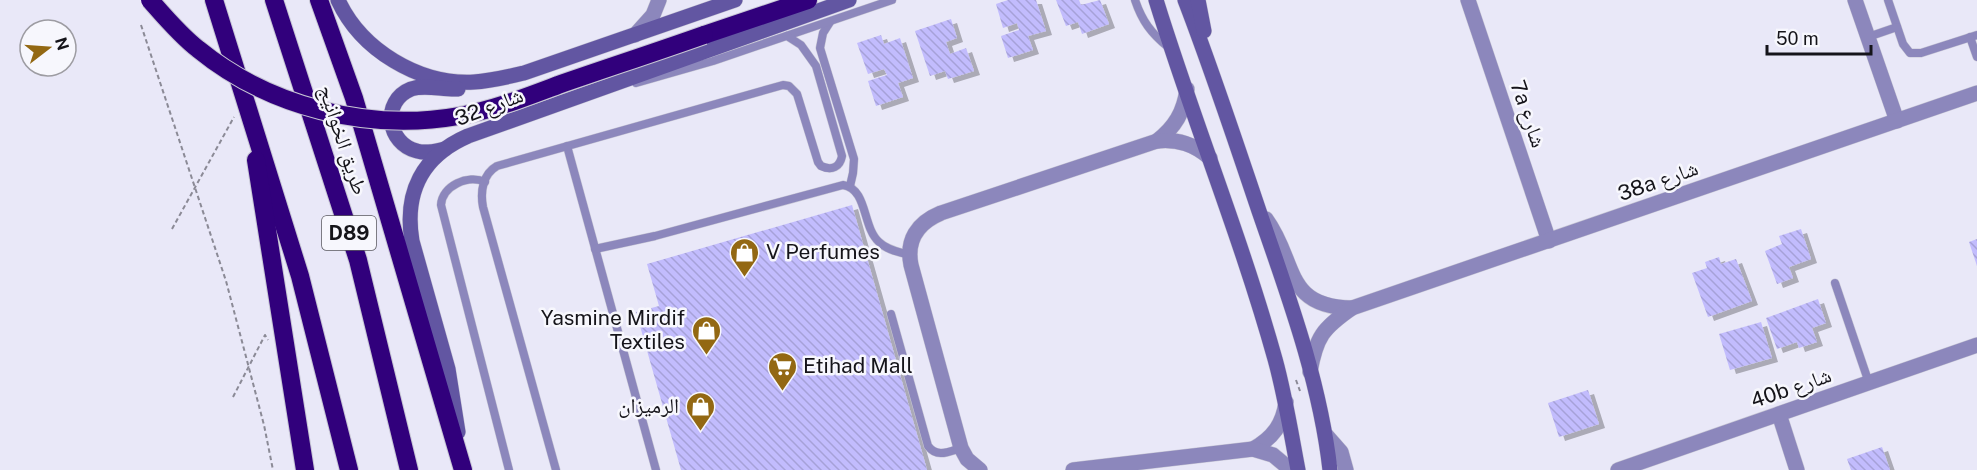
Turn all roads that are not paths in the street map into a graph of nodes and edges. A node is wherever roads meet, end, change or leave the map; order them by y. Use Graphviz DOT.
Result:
graph roads {
  1 [pos="150,0"];
  2 [pos="214,0"];
  3 [pos="274,0"];
  4 [pos="319,0"];
  5 [pos="338,0"];
  6 [pos="659,0"];
  7 [pos="735,0"];
  8 [pos="808,0"];
  9 [pos="849,0"];
  10 [pos="892,0"];
  11 [pos="1135,0"];
  12 [pos="1185,0"];
  13 [pos="1198,0"];
  14 [pos="1468,0"];
  15 [pos="1855,0"];
  16 [pos="1888,0"];
  17 [pos="1157,3"];
  18 [pos="832,21"];
  19 [pos="1897,27"];
  20 [pos="635,35"];
  21 [pos="787,36"];
  22 [pos="1974,36"];
  23 [pos="1868,37"];
  24 [pos="1174,52"];
  25 [pos="1206,55"];
  26 [pos="1977,57"];
  27 [pos="498,80"];
  28 [pos="599,88"];
  29 [pos="1187,89"];
  30 [pos="1977,93"];
  31 [pos="246,96"];
  32 [pos="1897,121"];
  33 [pos="1157,141"];
  34 [pos="567,146"];
  35 [pos="445,149"];
  36 [pos="1210,158"];
  37 [pos="484,182"];
  38 [pos="850,186"];
  39 [pos="1259,211"];
  40 [pos="1549,241"];
  41 [pos="595,249"];
  42 [pos="909,255"];
  43 [pos="1835,283"];
  44 [pos="1352,308"];
  45 [pos="891,314"];
  46 [pos="1977,345"];
  47 [pos="1310,373"];
  48 [pos="1869,383"];
  49 [pos="1286,402"];
  50 [pos="1779,414"];
  51 [pos="1326,435"];
  52 [pos="961,448"];
  53 [pos="1253,449"];
  54 [pos="459,450"];
  55 [pos="976,469"];
  56 [pos="305,470"];
  57 [pos="349,470"];
  58 [pos="409,470"];
  59 [pos="463,470"];
  60 [pos="509,470"];
  61 [pos="556,470"];
  62 [pos="656,470"];
  63 [pos="1073,470"];
  64 [pos="1291,470"];
  65 [pos="1298,470"];
  66 [pos="1330,470"];
  67 [pos="1346,470"];
  68 [pos="1618,470"];
  69 [pos="1797,470"];
  1 -- 8 [label="highway, bridge"];
  2 -- 31 [label="highway, D89"];
  3 -- 58 [label="highway, طريق الخوانيج / D89"];
  4 -- 54 [label="highway"];
  5 -- 27 [label="street, شارع 32"];
  6 -- 20 [label="street"];
  7 -- 20 [label="street, شارع 32"];
  9 -- 28 [label="street, شارع 32"];
  10 -- 18 [label="lane"];
  11 -- 24 [label="lane"];
  12 -- 25 [label="street"];
  13 -- 25 [label="street"];
  14 -- 40 [label="street, 7a شارع"];
  15 -- 23 [label="street"];
  16 -- 19 [label="lane"];
  17 -- 24 [label="street"];
  18 -- 21 [label="lane"];
  18 -- 38 [label="lane"];
  19 -- 22 [label="lane"];
  19 -- 23 [label="lane"];
  20 -- 27 [label="street, شارع 32"];
  21 -- 28 [label="lane"];
  21 -- 34 [label="lane"];
  22 -- 26 [label="lane"];
  23 -- 32 [label="street"];
  24 -- 29 [label="street"];
  25 -- 39 [label="street"];
  27 -- 35 [label="street"];
  28 -- 35 [label="street, شارع 32"];
  29 -- 33 [label="street"];
  29 -- 36 [label="street"];
  30 -- 32 [label="street, 38a شارع"];
  31 -- 56 [label="highway"];
  31 -- 57 [label="highway, D89"];
  32 -- 40 [label="street, 38a شارع"];
  33 -- 36 [label="street"];
  33 -- 42 [label="street"];
  34 -- 37 [label="lane"];
  34 -- 41 [label="lane"];
  35 -- 54 [label="street, شارع 32"];
  36 -- 49 [label="street"];
  37 -- 60 [label="lane"];
  37 -- 61 [label="lane"];
  38 -- 41 [label="lane"];
  38 -- 42 [label="lane"];
  39 -- 44 [label="street, 38a شارع"];
  39 -- 47 [label="street"];
  40 -- 44 [label="street, 38a شارع"];
  41 -- 62 [label="lane"];
  42 -- 52 [label="street"];
  43 -- 48 [label="lane"];
  44 -- 47 [label="street, 38a شارع"];
  45 -- 52 [label="lane"];
  46 -- 48 [label="street, 40b شارع"];
  47 -- 51 [label="street"];
  48 -- 50 [label="street, 40b شارع"];
  49 -- 53 [label="street"];
  49 -- 65 [label="street"];
  50 -- 68 [label="street, 40b شارع"];
  50 -- 69 [label="street"];
  51 -- 66 [label="street"];
  51 -- 67 [label="street"];
  52 -- 55 [label="street"];
  53 -- 63 [label="street"];
  53 -- 64 [label="street"];
  54 -- 59 [label="highway"];
}
